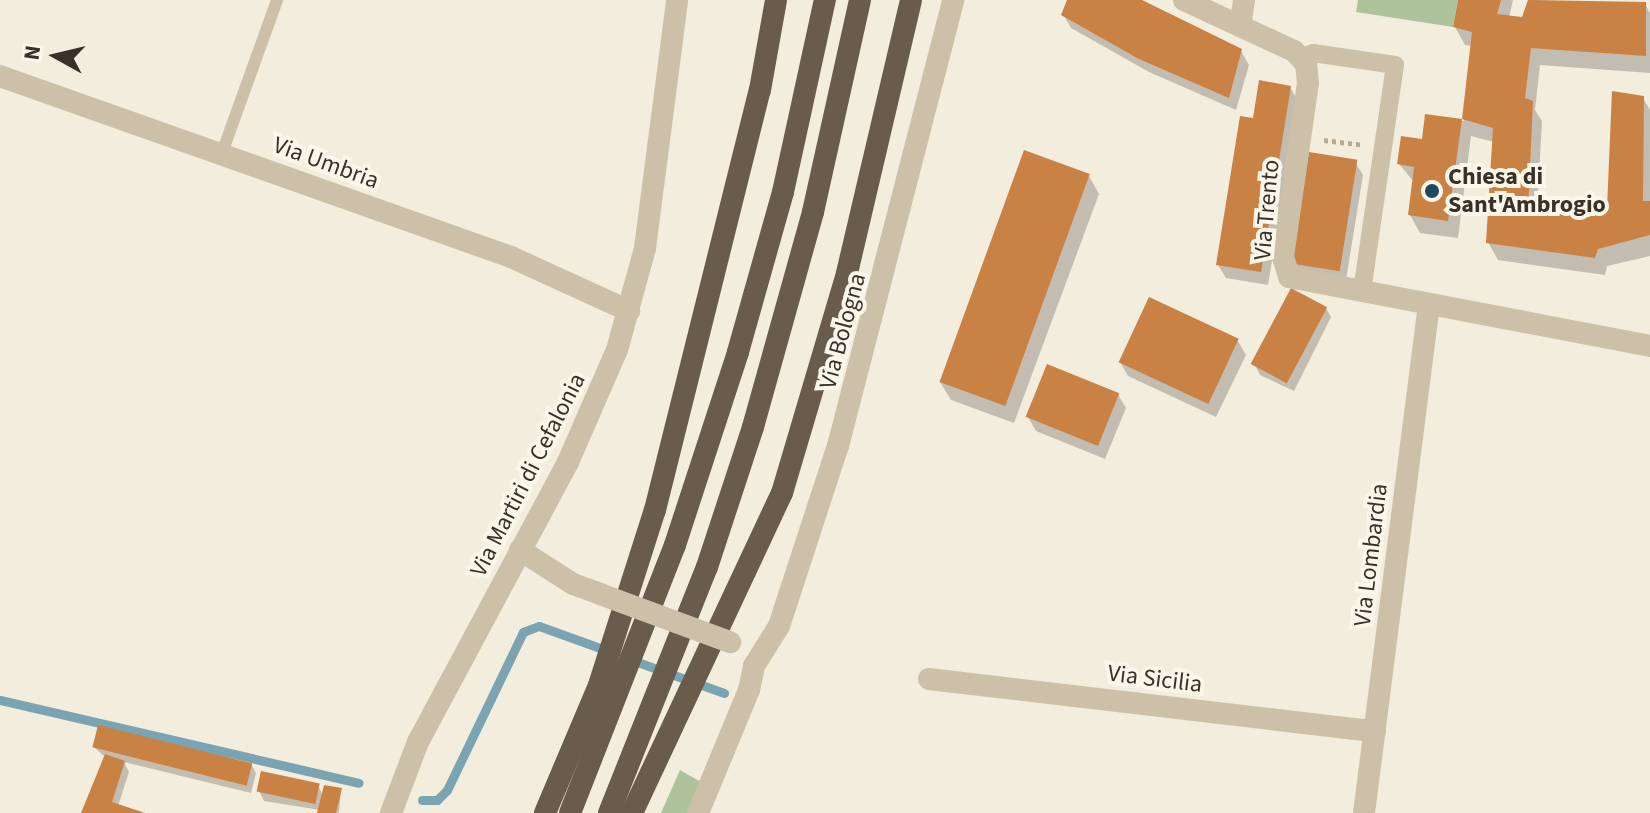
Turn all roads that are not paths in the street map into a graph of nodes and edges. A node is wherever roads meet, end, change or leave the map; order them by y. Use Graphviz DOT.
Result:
graph roads {
  1 [pos="277,0"];
  2 [pos="677,0"];
  3 [pos="776,0"];
  4 [pos="825,0"];
  5 [pos="860,0"];
  6 [pos="911,0"];
  7 [pos="953,0"];
  8 [pos="1184,0"];
  9 [pos="1244,0"];
  10 [pos="1240,26"];
  11 [pos="1301,57"];
  12 [pos="0,76"];
  13 [pos="222,153"];
  14 [pos="1362,292"];
  15 [pos="1429,304"];
  16 [pos="629,311"];
  17 [pos="1650,346"];
  18 [pos="520,550"];
  19 [pos="754,666"];
  20 [pos="929,679"];
  21 [pos="1375,731"];
  22 [pos="391,813"];
  23 [pos="545,813"];
  24 [pos="570,813"];
  25 [pos="609,813"];
  26 [pos="632,813"];
  27 [pos="698,813"];
  28 [pos="1364,813"];
  1 -- 13 [label="lane"];
  2 -- 16 [label="street, Via Martiri di Cefalonia"];
  3 -- 23 [label="highway"];
  4 -- 24 [label="highway"];
  5 -- 25 [label="highway"];
  6 -- 26 [label="highway"];
  7 -- 19 [label="street, Via Bologna"];
  8 -- 10 [label="street"];
  9 -- 10 [label="street"];
  10 -- 11 [label="street"];
  11 -- 14 [label="street, Via Trento"];
  11 -- 14 [label="street"];
  12 -- 13 [label="street, Via Umbria"];
  13 -- 16 [label="street, Via Umbria"];
  14 -- 15 [label="street, Via Trento"];
  15 -- 17 [label="street, Via Trento"];
  15 -- 21 [label="street, Via Lombardia"];
  16 -- 18 [label="street, Via Martiri di Cefalonia"];
  18 -- 19 [label="street, bridge"];
  18 -- 22 [label="street, Via Martiri di Cefalonia"];
  19 -- 27 [label="street, Via Bologna"];
  20 -- 21 [label="street, Via Sicilia"];
  21 -- 28 [label="street, Via Lombardia"];
}
